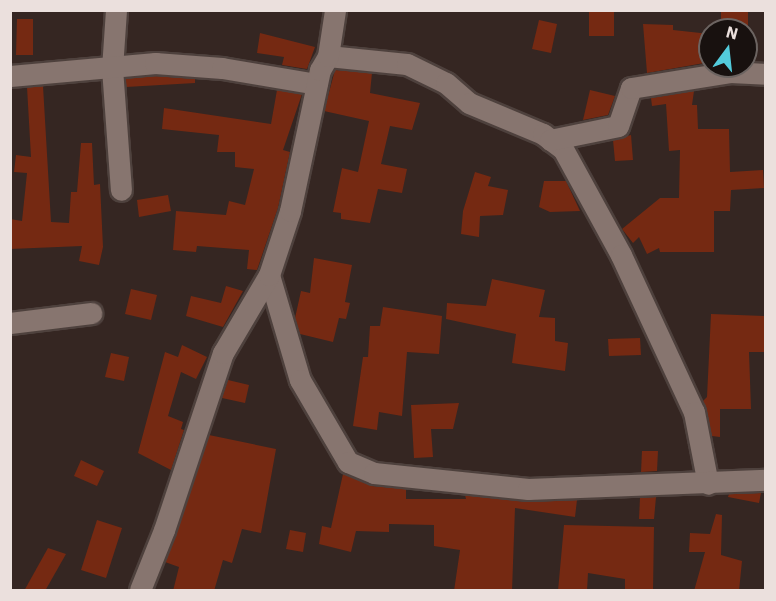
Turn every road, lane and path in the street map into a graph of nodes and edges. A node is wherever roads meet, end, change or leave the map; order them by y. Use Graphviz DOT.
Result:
graph roads {
  1 [pos="116,10"];
  2 [pos="335,10"];
  3 [pos="328,56"];
  4 [pos="112,68"];
  5 [pos="765,74"];
  6 [pos="10,76"];
  7 [pos="317,84"];
  8 [pos="550,140"];
  9 [pos="121,189"];
  10 [pos="269,275"];
  11 [pos="91,313"];
  12 [pos="10,323"];
  13 [pos="765,480"];
  14 [pos="708,484"];
  15 [pos="140,591"];
  1 -- 4 [label="street"];
  2 -- 3 [label="street"];
  3 -- 7 [label="street"];
  3 -- 8 [label="street"];
  4 -- 6 [label="street"];
  4 -- 7 [label="street"];
  4 -- 9 [label="street"];
  5 -- 8 [label="street"];
  7 -- 10 [label="street"];
  8 -- 14 [label="street"];
  10 -- 14 [label="street"];
  10 -- 15 [label="street"];
  11 -- 12 [label="street"];
  13 -- 14 [label="street"];
}
